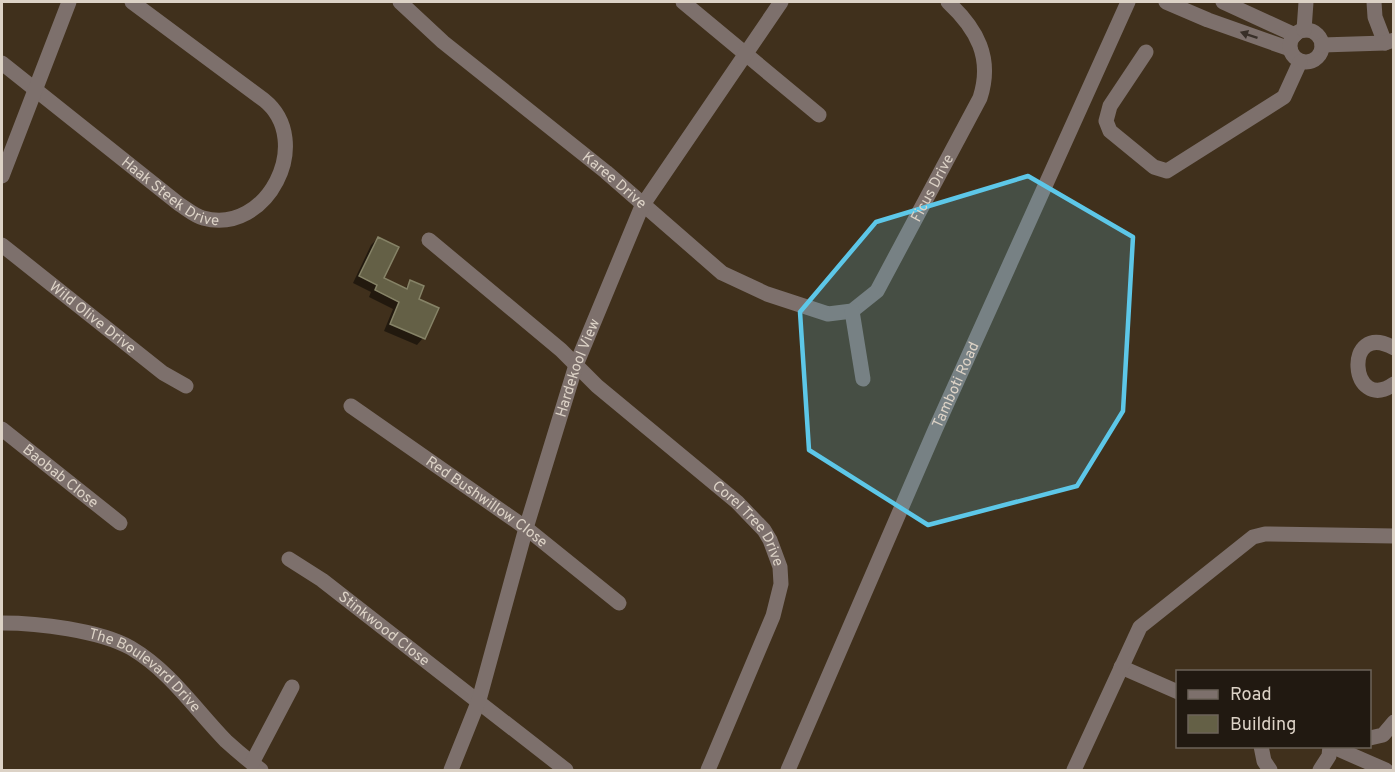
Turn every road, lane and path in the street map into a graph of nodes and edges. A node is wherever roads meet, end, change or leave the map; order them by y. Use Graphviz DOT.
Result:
graph roads {
  1 [pos="69,2"];
  2 [pos="132,2"];
  3 [pos="400,2"];
  4 [pos="683,2"];
  5 [pos="781,2"];
  6 [pos="948,2"];
  7 [pos="1128,2"];
  8 [pos="1166,2"];
  9 [pos="1223,2"];
  10 [pos="1306,2"];
  11 [pos="1374,2"];
  12 [pos="1296,38"];
  13 [pos="1389,41"];
  14 [pos="1322,45"];
  15 [pos="1146,52"];
  16 [pos="746,54"];
  17 [pos="1300,62"];
  18 [pos="2,63"];
  19 [pos="36,89"];
  20 [pos="819,115"];
  21 [pos="2,176"];
  22 [pos="642,207"];
  23 [pos="429,240"];
  24 [pos="2,245"];
  25 [pos="852,311"];
  26 [pos="1394,348"];
  27 [pos="576,365"];
  28 [pos="863,379"];
  29 [pos="186,386"];
  30 [pos="1390,389"];
  31 [pos="351,406"];
  32 [pos="2,429"];
  33 [pos="120,523"];
  34 [pos="526,528"];
  35 [pos="1394,536"];
  36 [pos="289,559"];
  37 [pos="619,603"];
  38 [pos="2,623"];
  39 [pos="1121,667"];
  40 [pos="292,687"];
  41 [pos="1176,691"];
  42 [pos="478,700"];
  43 [pos="1394,722"];
  44 [pos="1371,738"];
  45 [pos="1261,748"];
  46 [pos="1330,748"];
  47 [pos="1332,748"];
  48 [pos="256,767"];
  49 [pos="451,771"];
  50 [pos="566,771"];
  51 [pos="708,771"];
  52 [pos="788,771"];
  53 [pos="1074,771"];
  54 [pos="1270,771"];
  55 [pos="1320,771"];
  56 [pos="1386,771"];
  1 -- 19 [label="street"];
  2 -- 19 [label="street, Haak Steek Drive"];
  3 -- 22 [label="street, Karee Drive"];
  4 -- 16 [label="street"];
  5 -- 16 [label="street, Hardekool View"];
  6 -- 25 [label="street, Ficus Drive"];
  7 -- 52 [label="street, Tamboti Road"];
  12 -- 8 [label="street, one-way"];
  9 -- 12 [label="street"];
  10 -- 12 [label="street"];
  11 -- 13 [label="street"];
  12 -- 14 [label="street"];
  12 -- 17 [label="street"];
  13 -- 14 [label="street"];
  14 -- 17 [label="street"];
  15 -- 17 [label="street"];
  16 -- 20 [label="street"];
  16 -- 22 [label="street, Hardekool View"];
  18 -- 19 [label="street, Haak Steek Drive"];
  19 -- 21 [label="street"];
  22 -- 25 [label="street, Karee Drive"];
  22 -- 27 [label="street, Hardekool View"];
  23 -- 27 [label="street, Corel Tree Drive"];
  24 -- 29 [label="street, Wild Olive Drive"];
  25 -- 28 [label="street"];
  26 -- 30 [label="street"];
  27 -- 34 [label="street, Hardekool View"];
  27 -- 51 [label="street, Corel Tree Drive"];
  31 -- 34 [label="street, Red Bushwillow Close"];
  32 -- 33 [label="street, Baobab Close"];
  34 -- 37 [label="street, Red Bushwillow Close"];
  34 -- 42 [label="street, Hardekool View"];
  35 -- 39 [label="street"];
  36 -- 42 [label="street, Stinkwood Close"];
  38 -- 48 [label="street, The Boulevard Drive"];
  39 -- 41 [label="street"];
  39 -- 53 [label="street"];
  40 -- 48 [label="street"];
  42 -- 49 [label="street, Hardekool View"];
  42 -- 50 [label="street"];
  43 -- 44 [label="street"];
  45 -- 54 [label="street"];
  46 -- 55 [label="street"];
  47 -- 56 [label="street"];
}
